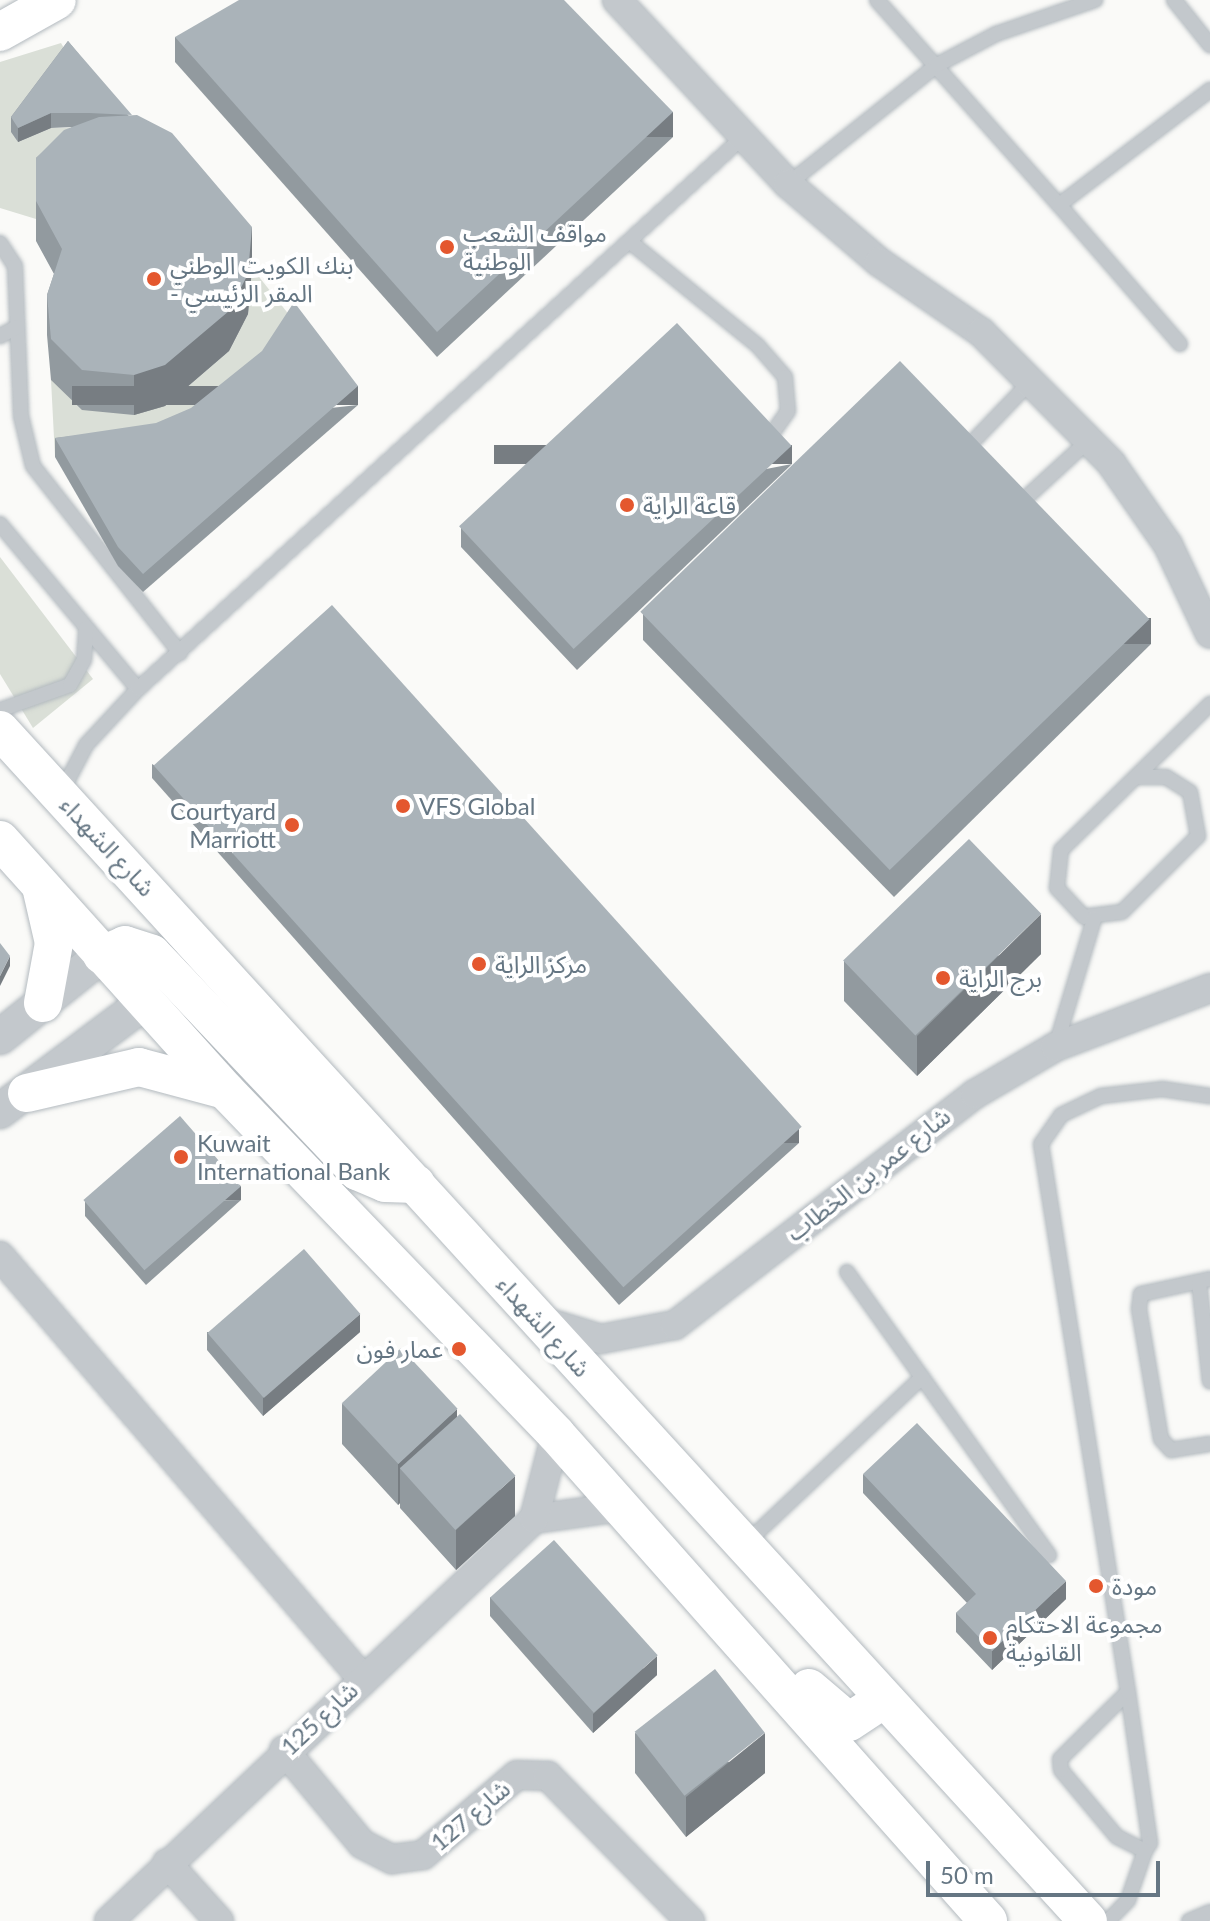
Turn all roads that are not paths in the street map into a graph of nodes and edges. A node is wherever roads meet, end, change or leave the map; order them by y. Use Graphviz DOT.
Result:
graph roads {
  1 [pos="57,0"];
  2 [pos="617,0"];
  3 [pos="877,0"];
  4 [pos="1095,0"];
  5 [pos="1174,0"];
  6 [pos="0,32"];
  7 [pos="1210,45"];
  8 [pos="937,65"];
  9 [pos="1210,90"];
  10 [pos="744,136"];
  11 [pos="788,184"];
  12 [pos="1059,205"];
  13 [pos="629,241"];
  14 [pos="0,243"];
  15 [pos="17,327"];
  16 [pos="0,336"];
  17 [pos="1180,344"];
  18 [pos="1031,381"];
  19 [pos="769,438"];
  20 [pos="1089,440"];
  21 [pos="963,452"];
  22 [pos="1016,506"];
  23 [pos="0,524"];
  24 [pos="1208,618"];
  25 [pos="86,628"];
  26 [pos="180,653"];
  27 [pos="138,689"];
  28 [pos="1210,704"];
  29 [pos="0,710"];
  30 [pos="0,730"];
  31 [pos="1139,777"];
  32 [pos="60,795"];
  33 [pos="0,840"];
  34 [pos="38,882"];
  35 [pos="149,890"];
  36 [pos="1094,919"];
  37 [pos="102,955"];
  38 [pos="162,964"];
  39 [pos="1210,988"];
  40 [pos="43,1003"];
  41 [pos="144,1003"];
  42 [pos="0,1037"];
  43 [pos="1055,1047"];
  44 [pos="226,1091"];
  45 [pos="1210,1096"];
  46 [pos="14,1102"];
  47 [pos="416,1184"];
  48 [pos="0,1256"];
  49 [pos="847,1272"];
  50 [pos="1204,1280"];
  51 [pos="535,1317"];
  52 [pos="922,1377"];
  53 [pos="1210,1381"];
  54 [pos="556,1434"];
  55 [pos="1210,1444"];
  56 [pos="620,1507"];
  57 [pos="534,1519"];
  58 [pos="744,1545"];
  59 [pos="1049,1555"];
  60 [pos="666,1558"];
  61 [pos="362,1678"];
  62 [pos="1128,1692"];
  63 [pos="884,1699"];
  64 [pos="284,1750"];
  65 [pos="1145,1851"];
  66 [pos="167,1863"];
  67 [pos="1210,1912"];
  68 [pos="109,1921"];
  69 [pos="219,1921"];
  70 [pos="690,1921"];
  71 [pos="988,1921"];
  72 [pos="1088,1921"];
  73 [pos="1108,1921"];
  74 [pos="1189,1921"];
  1 -- 6 [label="main road"];
  2 -- 10 [label="street"];
  3 -- 8 [label="lane"];
  4 -- 8 [label="lane"];
  5 -- 7 [label="lane"];
  8 -- 11 [label="lane"];
  8 -- 12 [label="lane"];
  9 -- 12 [label="lane"];
  10 -- 11 [label="street"];
  10 -- 13 [label="lane"];
  11 -- 18 [label="street"];
  12 -- 17 [label="lane"];
  13 -- 19 [label="lane"];
  13 -- 26 [label="lane"];
  14 -- 15 [label="lane"];
  15 -- 16 [label="lane"];
  15 -- 26 [label="lane"];
  18 -- 20 [label="street"];
  18 -- 21 [label="lane"];
  20 -- 22 [label="lane"];
  20 -- 24 [label="street"];
  23 -- 25 [label="lane"];
  25 -- 27 [label="lane"];
  25 -- 29 [label="lane"];
  26 -- 27 [label="lane"];
  27 -- 32 [label="lane"];
  28 -- 31 [label="lane"];
  30 -- 32 [label="main road, شارع الشهداء"];
  31 -- 36 [label="lane"];
  31 -- 36 [label="lane"];
  32 -- 35 [label="main road, شارع الشهداء"];
  33 -- 34 [label="main road"];
  34 -- 37 [label="main road"];
  34 -- 40 [label="main road"];
  35 -- 38 [label="main road"];
  35 -- 47 [label="main road, شارع الشهداء"];
  36 -- 43 [label="lane"];
  37 -- 38 [label="main road"];
  37 -- 40 [label="street"];
  37 -- 41 [label="main road"];
  38 -- 41 [label="main road"];
  38 -- 47 [label="main road"];
  39 -- 43 [label="street, شارع عمر بن الخطاب"];
  40 -- 42 [label="street"];
  41 -- 44 [label="main road"];
  41 -- 46 [label="street"];
  43 -- 51 [label="street, شارع عمر بن الخطاب"];
  44 -- 46 [label="main road"];
  44 -- 54 [label="main road"];
  45 -- 62 [label="lane"];
  47 -- 51 [label="main road, شارع الشهداء"];
  48 -- 61 [label="street"];
  49 -- 52 [label="lane"];
  50 -- 53 [label="lane"];
  50 -- 55 [label="lane"];
  51 -- 58 [label="main road, شارع الشهداء"];
  52 -- 58 [label="lane"];
  52 -- 59 [label="lane"];
  54 -- 56 [label="main road"];
  54 -- 57 [label="street"];
  56 -- 57 [label="street"];
  56 -- 60 [label="main road"];
  57 -- 61 [label="street, شارع 125"];
  58 -- 63 [label="main road, شارع الشهداء"];
  60 -- 63 [label="main road"];
  60 -- 71 [label="main road"];
  61 -- 64 [label="street, شارع 125"];
  62 -- 65 [label="lane"];
  62 -- 65 [label="lane"];
  63 -- 72 [label="main road, شارع الشهداء"];
  64 -- 66 [label="street, شارع 125"];
  64 -- 70 [label="street, شارع 127"];
  65 -- 73 [label="lane"];
  66 -- 68 [label="street, شارع 125"];
  66 -- 69 [label="street"];
  67 -- 74 [label="lane"];
}
